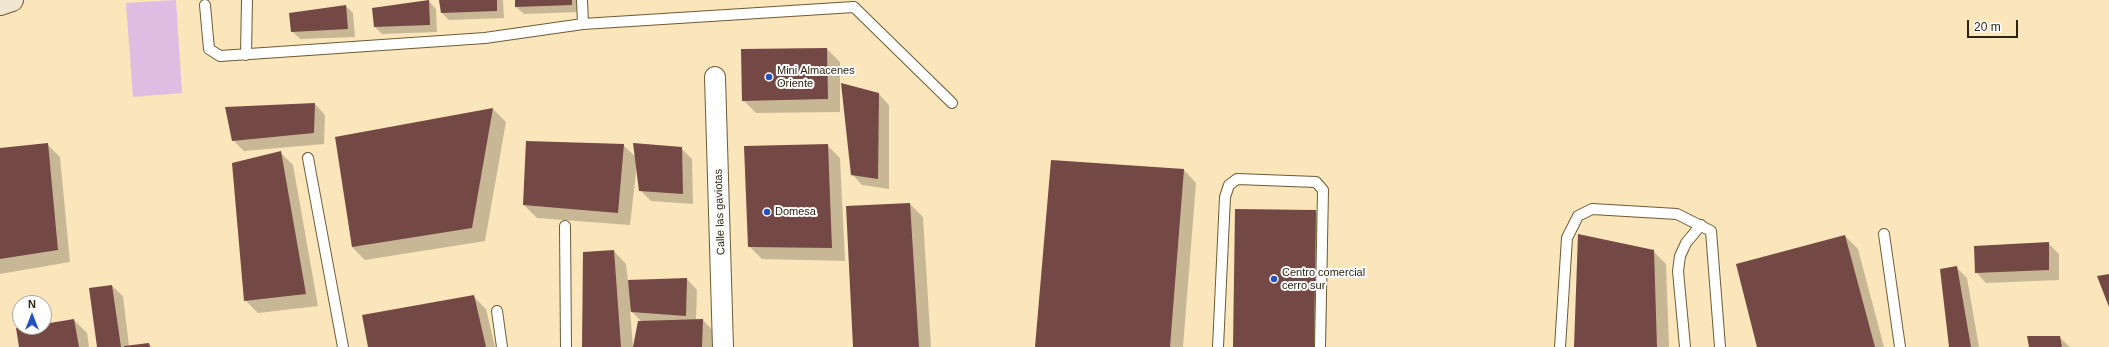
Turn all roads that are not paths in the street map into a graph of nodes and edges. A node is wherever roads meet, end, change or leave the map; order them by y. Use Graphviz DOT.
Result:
graph roads {
  1 [pos="12,0"];
  2 [pos="247,0"];
  3 [pos="582,0"];
  4 [pos="856,3"];
  5 [pos="0,4"];
  6 [pos="205,5"];
  7 [pos="583,24"];
  8 [pos="246,55"];
  9 [pos="715,77"];
  10 [pos="952,103"];
  11 [pos="308,158"];
  12 [pos="1701,225"];
  13 [pos="565,226"];
  14 [pos="1884,234"];
  15 [pos="497,311"];
  16 [pos="342,347"];
  17 [pos="502,347"];
  18 [pos="566,347"];
  19 [pos="723,347"];
  20 [pos="1218,347"];
  21 [pos="1320,347"];
  22 [pos="1560,347"];
  23 [pos="1685,347"];
  24 [pos="1720,347"];
  25 [pos="1900,347"];
  1 -- 5 [label="main road"];
  2 -- 8 [label="lane"];
  3 -- 7 [label="lane"];
  4 -- 7 [label="lane"];
  4 -- 10 [label="lane"];
  6 -- 8 [label="lane"];
  7 -- 8 [label="lane"];
  9 -- 19 [label="street, Calle las gaviotas"];
  11 -- 16 [label="lane"];
  12 -- 22 [label="lane"];
  12 -- 23 [label="lane"];
  12 -- 24 [label="lane"];
  13 -- 18 [label="lane"];
  14 -- 25 [label="lane"];
  15 -- 17 [label="lane"];
  20 -- 21 [label="lane"];
}
